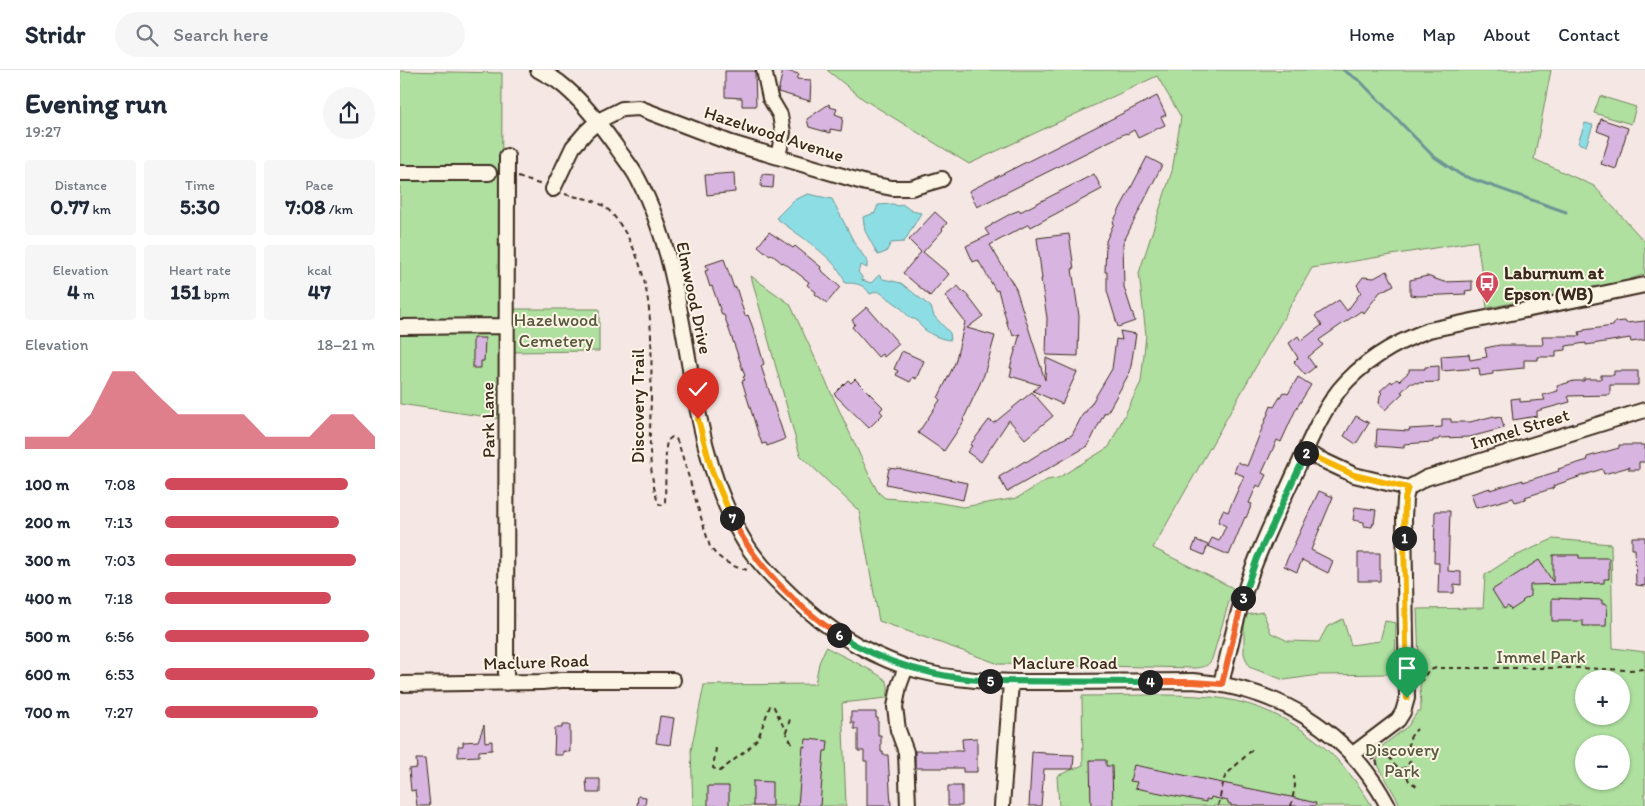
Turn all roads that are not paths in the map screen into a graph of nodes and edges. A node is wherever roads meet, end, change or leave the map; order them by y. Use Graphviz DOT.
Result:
graph roads {
  1 [pos="538,70"];
  2 [pos="764,70"];
  3 [pos="598,121"];
  4 [pos="506,156"];
  5 [pos="778,157"];
  6 [pos="489,172"];
  7 [pos="400,173"];
  8 [pos="942,179"];
  9 [pos="553,189"];
  10 [pos="1645,285"];
  11 [pos="505,326"];
  12 [pos="400,327"];
  13 [pos="1645,410"];
  14 [pos="1304,452"];
  15 [pos="1408,488"];
  16 [pos="906,667"];
  17 [pos="673,680"];
  18 [pos="1011,682"];
  19 [pos="506,683"];
  20 [pos="400,684"];
  21 [pos="1222,684"];
  22 [pos="1352,754"];
  23 [pos="908,806"];
  24 [pos="1002,806"];
  25 [pos="1388,806"];
  1 -- 3 [label="street, Elmwood Drive"];
  2 -- 5 [label="street"];
  3 -- 5 [label="street, Hazelwood Avenue"];
  3 -- 9 [label="street, Hazelwood Avenue"];
  3 -- 16 [label="street, Elmwood Drive"];
  4 -- 11 [label="street, Park Lane"];
  5 -- 8 [label="street, Hazelwood Avenue"];
  6 -- 7 [label="street"];
  10 -- 14 [label="street"];
  11 -- 12 [label="street"];
  11 -- 19 [label="street, Park Lane"];
  13 -- 15 [label="street, Immel Street"];
  14 -- 15 [label="street"];
  14 -- 21 [label="street"];
  15 -- 22 [label="street"];
  16 -- 18 [label="street, Maclure Road"];
  16 -- 23 [label="street"];
  17 -- 19 [label="street, Maclure Road"];
  18 -- 21 [label="street, Maclure Road"];
  18 -- 24 [label="street"];
  19 -- 20 [label="street, Maclure Road"];
  21 -- 22 [label="street, Maclure Road"];
  22 -- 25 [label="street, Maclure Road"];
}
